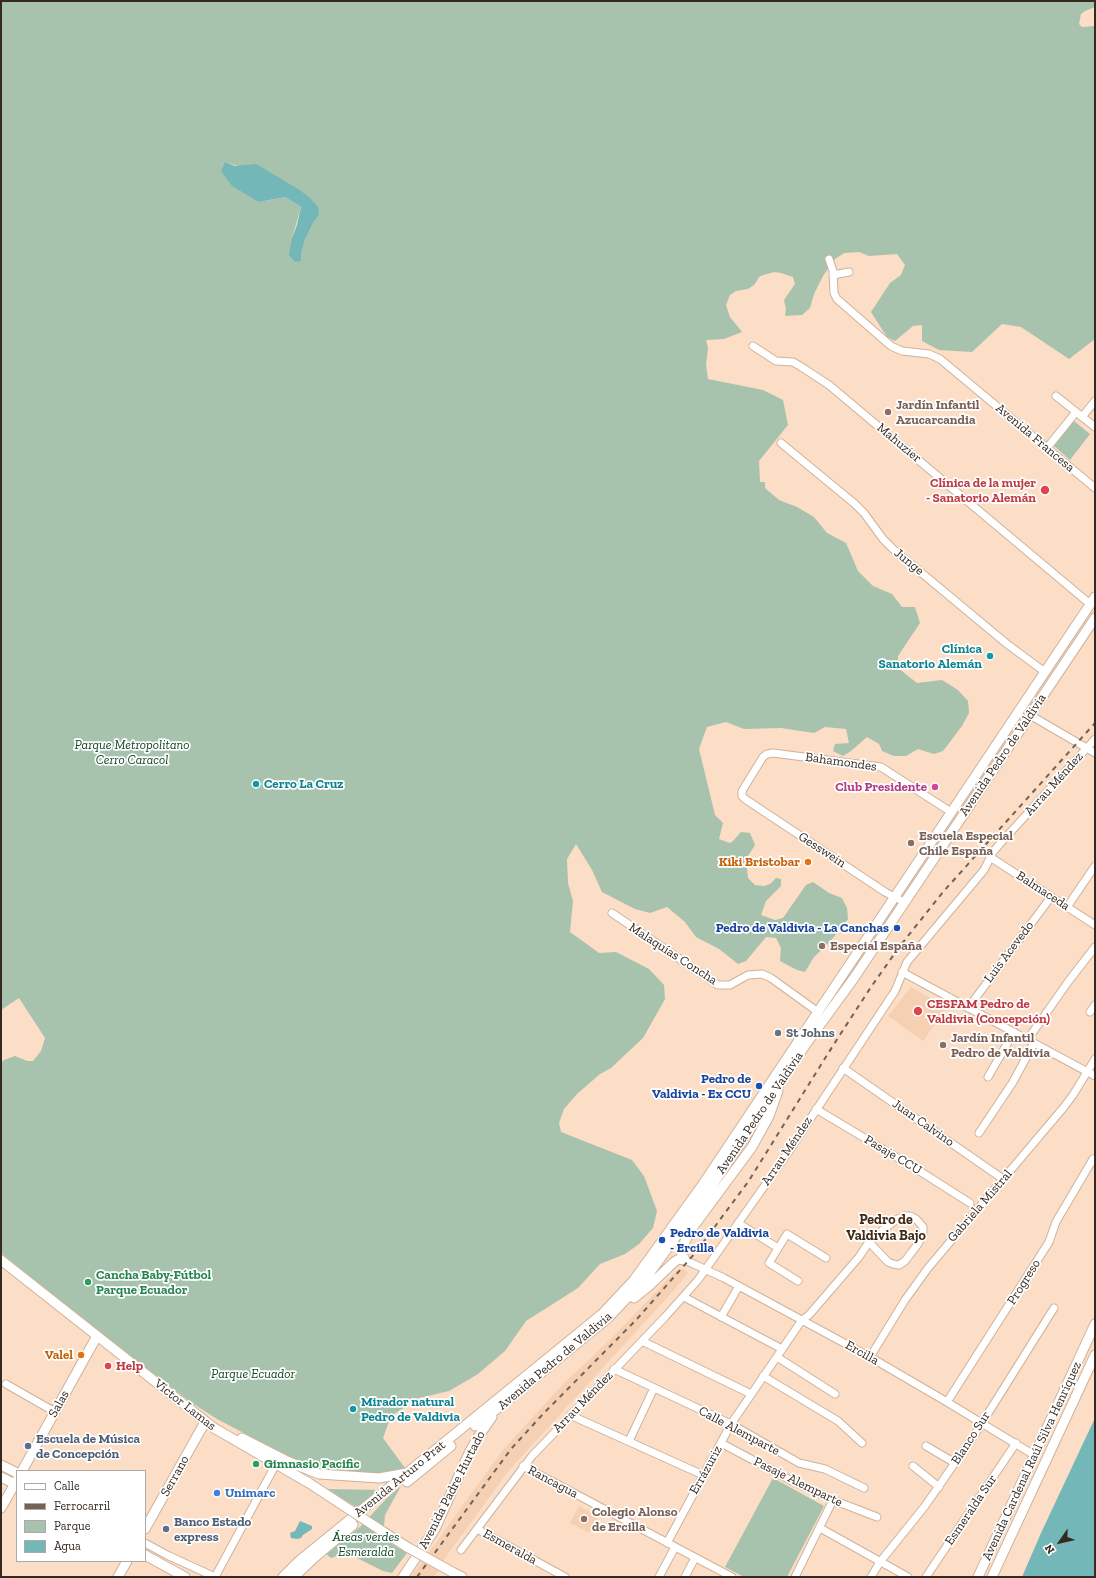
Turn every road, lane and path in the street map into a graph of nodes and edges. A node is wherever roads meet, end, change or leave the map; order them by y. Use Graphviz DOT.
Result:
graph roads {
  1 [pos="829,259"];
  2 [pos="849,272"];
  3 [pos="833,275"];
  4 [pos="753,346"];
  5 [pos="1056,396"];
  6 [pos="1095,401"];
  7 [pos="1076,412"];
  8 [pos="1082,417"];
  9 [pos="1095,427"];
  10 [pos="781,443"];
  11 [pos="1047,448"];
  12 [pos="1095,488"];
  13 [pos="1093,601"];
  14 [pos="1095,613"];
  15 [pos="1095,618"];
  16 [pos="1045,672"];
  17 [pos="1058,674"];
  18 [pos="1026,700"];
  19 [pos="1016,714"];
  20 [pos="1030,715"];
  21 [pos="1095,739"];
  22 [pos="1086,748"];
  23 [pos="1095,753"];
  24 [pos="742,794"];
  25 [pos="951,812"];
  26 [pos="990,857"];
  27 [pos="1095,866"];
  28 [pos="1051,896"];
  29 [pos="894,897"];
  30 [pos="904,902"];
  31 [pos="1067,907"];
  32 [pos="612,913"];
  33 [pos="1095,925"];
  34 [pos="1095,947"];
  35 [pos="902,972"];
  36 [pos="1095,1004"];
  37 [pos="968,1008"];
  38 [pos="818,1012"];
  39 [pos="1090,1012"];
  40 [pos="1014,1032"];
  41 [pos="1031,1041"];
  42 [pos="1095,1059"];
  43 [pos="843,1068"];
  44 [pos="1087,1071"];
  45 [pos="1095,1076"];
  46 [pos="988,1077"];
  47 [pos="780,1082"];
  48 [pos="816,1109"];
  49 [pos="752,1117"];
  50 [pos="979,1133"];
  51 [pos="759,1135"];
  52 [pos="744,1159"];
  53 [pos="1093,1159"];
  54 [pos="1003,1179"];
  55 [pos="708,1192"];
  56 [pos="970,1204"];
  57 [pos="738,1224"];
  58 [pos="869,1242"];
  59 [pos="778,1248"];
  60 [pos="826,1258"];
  61 [pos="1,1260"];
  62 [pos="685,1260"];
  63 [pos="705,1269"];
  64 [pos="798,1281"];
  65 [pos="739,1286"];
  66 [pos="684,1297"];
  67 [pos="622,1305"];
  68 [pos="1054,1308"];
  69 [pos="721,1317"];
  70 [pos="802,1320"];
  71 [pos="1095,1324"];
  72 [pos="97,1336"];
  73 [pos="642,1341"];
  74 [pos="782,1349"];
  75 [pos="1095,1355"];
  76 [pos="777,1357"];
  77 [pos="870,1357"];
  78 [pos="614,1369"];
  79 [pos="763,1376"];
  80 [pos="6,1384"];
  81 [pos="654,1388"];
  82 [pos="751,1394"];
  83 [pos="835,1394"];
  84 [pos="947,1402"];
  85 [pos="502,1405"];
  86 [pos="55,1412"];
  87 [pos="570,1415"];
  88 [pos="205,1422"];
  89 [pos="982,1423"];
  90 [pos="731,1424"];
  91 [pos="462,1429"];
  92 [pos="629,1441"];
  93 [pos="721,1443"];
  94 [pos="862,1443"];
  95 [pos="1016,1443"];
  96 [pos="926,1446"];
  97 [pos="1034,1455"];
  98 [pos="276,1464"];
  99 [pos="955,1464"];
  100 [pos="1,1465"];
  101 [pos="523,1466"];
  102 [pos="913,1466"];
  103 [pos="23,1470"];
  104 [pos="414,1472"];
  105 [pos="16,1473"];
  106 [pos="703,1475"];
  107 [pos="1,1477"];
  108 [pos="16,1483"];
  109 [pos="939,1487"];
  110 [pos="864,1488"];
  111 [pos="833,1500"];
  112 [pos="1,1508"];
  113 [pos="877,1517"];
  114 [pos="146,1527"];
  115 [pos="820,1528"];
  116 [pos="477,1529"];
  117 [pos="667,1543"];
  118 [pos="146,1544"];
  119 [pos="675,1547"];
  120 [pos="461,1550"];
  121 [pos="146,1556"];
  122 [pos="695,1558"];
  123 [pos="126,1562"];
  124 [pos="880,1562"];
  125 [pos="458,1575"];
  126 [pos="118,1577"];
  127 [pos="186,1577"];
  128 [pos="215,1577"];
  129 [pos="283,1577"];
  130 [pos="294,1577"];
  131 [pos="403,1577"];
  132 [pos="565,1577"];
  133 [pos="659,1577"];
  134 [pos="685,1577"];
  135 [pos="732,1577"];
  136 [pos="795,1577"];
  137 [pos="871,1577"];
  138 [pos="908,1577"];
  139 [pos="926,1577"];
  140 [pos="978,1577"];
  141 [pos="992,1577"];
  1 -- 3 [label="street, Avenida Francesa"];
  2 -- 3 [label="street"];
  3 -- 11 [label="street, Avenida Francesa"];
  4 -- 13 [label="street, Mahuzier"];
  5 -- 7 [label="street"];
  6 -- 8 [label="street"];
  7 -- 8 [label="street"];
  7 -- 11 [label="street"];
  8 -- 9 [label="street"];
  10 -- 16 [label="street, Junge"];
  11 -- 12 [label="street, Avenida Francesa"];
  13 -- 14 [label="main road"];
  13 -- 16 [label="main road, Avenida Pedro de Valdivia"];
  15 -- 17 [label="main road, Avenida Pedro de Valdivia"];
  16 -- 17 [label="main road"];
  16 -- 18 [label="main road, Avenida Pedro de Valdivia"];
  17 -- 20 [label="main road, Avenida Pedro de Valdivia"];
  18 -- 19 [label="main road, Avenida Pedro de Valdivia"];
  18 -- 20 [label="main road"];
  19 -- 20 [label="main road"];
  19 -- 25 [label="main road, Avenida Pedro de Valdivia"];
  20 -- 22 [label="street"];
  20 -- 30 [label="main road, Avenida Pedro de Valdivia"];
  21 -- 22 [label="street, Arrau Méndez"];
  22 -- 23 [label="street"];
  22 -- 26 [label="street, Arrau Méndez"];
  24 -- 25 [label="street, Bahamondes"];
  24 -- 29 [label="street, Gesswein"];
  25 -- 29 [label="main road, Avenida Pedro de Valdivia"];
  26 -- 28 [label="street, Balmaceda"];
  26 -- 35 [label="street, Arrau Méndez"];
  27 -- 31 [label="street"];
  28 -- 31 [label="street, Balmaceda"];
  28 -- 37 [label="street, Luis Acevedo"];
  29 -- 30 [label="street, Gesswein"];
  29 -- 38 [label="main road, Avenida Pedro de Valdivia"];
  30 -- 47 [label="main road, Avenida Pedro de Valdivia"];
  31 -- 33 [label="street, Balmaceda"];
  32 -- 38 [label="street, Malaquías Concha"];
  34 -- 41 [label="street"];
  35 -- 37 [label="street"];
  35 -- 43 [label="street, Arrau Méndez"];
  36 -- 39 [label="street"];
  37 -- 40 [label="street"];
  38 -- 49 [label="main road, Avenida Pedro de Valdivia"];
  40 -- 41 [label="street"];
  40 -- 46 [label="street"];
  41 -- 44 [label="street"];
  41 -- 50 [label="street"];
  42 -- 44 [label="street, Gabriela Mistral"];
  43 -- 48 [label="street, Arrau Méndez"];
  43 -- 54 [label="street, Juan Calvino"];
  44 -- 45 [label="street"];
  44 -- 54 [label="street, Gabriela Mistral"];
  47 -- 49 [label="main road, Avenida Pedro de Valdivia"];
  47 -- 51 [label="main road"];
  48 -- 56 [label="street, Pasaje CCU"];
  48 -- 57 [label="street, Arrau Méndez"];
  49 -- 51 [label="main road"];
  49 -- 55 [label="main road, Avenida Pedro de Valdivia"];
  49 -- 91 [label="main road, Avenida Pedro de Valdivia"];
  51 -- 52 [label="main road"];
  52 -- 55 [label="main road"];
  52 -- 62 [label="main road"];
  53 -- 84 [label="street, Progreso"];
  54 -- 77 [label="street, Gabriela Mistral"];
  55 -- 67 [label="main road, Avenida Pedro de Valdivia"];
  57 -- 59 [label="street"];
  57 -- 63 [label="street, Arrau Méndez"];
  58 -- 58 [label="street, Errázuriz"];
  58 -- 70 [label="street, Errázuriz"];
  59 -- 60 [label="street"];
  59 -- 64 [label="street"];
  61 -- 72 [label="main road, Víctor Lamas"];
  62 -- 63 [label="street, Ercilla"];
  62 -- 67 [label="main road"];
  63 -- 65 [label="street, Ercilla"];
  63 -- 66 [label="street, Arrau Méndez"];
  65 -- 69 [label="street"];
  65 -- 70 [label="street, Ercilla"];
  66 -- 69 [label="street"];
  66 -- 73 [label="street, Arrau Méndez"];
  67 -- 85 [label="main road, Avenida Pedro de Valdivia"];
  68 -- 89 [label="street, Blanco Sur"];
  69 -- 74 [label="street"];
  70 -- 74 [label="street, Errázuriz"];
  70 -- 77 [label="street, Ercilla"];
  71 -- 97 [label="main road, Avenida Cardenal Raúl Silva Henríquez"];
  72 -- 86 [label="main road, Salas"];
  72 -- 88 [label="main road, Víctor Lamas"];
  73 -- 78 [label="street, Arrau Méndez"];
  73 -- 82 [label="street"];
  74 -- 76 [label="street, Errázuriz"];
  75 -- 141 [label="main road, Avenida Cardenal Raúl Silva Henríquez"];
  76 -- 79 [label="street, Errázuriz"];
  76 -- 83 [label="street"];
  77 -- 84 [label="street, Ercilla"];
  78 -- 81 [label="street, Calle Alemparte"];
  78 -- 87 [label="street, Arrau Méndez"];
  79 -- 82 [label="street, Errázuriz"];
  79 -- 94 [label="street"];
  80 -- 86 [label="street"];
  81 -- 90 [label="street, Calle Alemparte"];
  81 -- 92 [label="street"];
  82 -- 90 [label="street, Errázuriz"];
  84 -- 89 [label="street, Ercilla"];
  85 -- 104 [label="main road, Avenida Pedro de Valdivia"];
  85 -- 131 [label="main road, Avenida Padre Hurtado"];
  86 -- 103 [label="main road, Salas"];
  87 -- 92 [label="street"];
  87 -- 101 [label="street, Arrau Méndez"];
  88 -- 98 [label="main road, Víctor Lamas"];
  88 -- 104 [label="main road"];
  88 -- 114 [label="main road, Serrano"];
  89 -- 95 [label="street, Ercilla"];
  89 -- 99 [label="street, Blanco Sur"];
  90 -- 93 [label="street, Errázuriz"];
  90 -- 110 [label="street, Calle Alemparte"];
  91 -- 104 [label="main road, Avenida Arturo Prat"];
  92 -- 106 [label="street"];
  93 -- 106 [label="street, Errázuriz"];
  93 -- 111 [label="street, Pasaje Alemparte"];
  95 -- 97 [label="street, Ercilla"];
  95 -- 139 [label="street, Esmeralda Sur"];
  96 -- 99 [label="street"];
  97 -- 140 [label="main road, Avenida Cardenal Raúl Silva Henríquez"];
  98 -- 125 [label="main road, Víctor Lamas, bridge"];
  98 -- 128 [label="street"];
  99 -- 109 [label="street, Blanco Sur"];
  100 -- 105 [label="main road"];
  101 -- 116 [label="street, Arrau Méndez"];
  101 -- 117 [label="street, Rancagua"];
  102 -- 109 [label="street"];
  104 -- 129 [label="main road, Avenida Arturo Prat"];
  104 -- 130 [label="main road, Avenida Arturo Prat"];
  106 -- 117 [label="street, Errázuriz"];
  107 -- 108 [label="main road"];
  108 -- 112 [label="main road"];
  109 -- 124 [label="street, Blanco Sur"];
  111 -- 113 [label="street, Pasaje Alemparte"];
  111 -- 115 [label="street"];
  115 -- 124 [label="street"];
  115 -- 136 [label="street"];
  116 -- 120 [label="street, Arrau Méndez"];
  116 -- 132 [label="street, Esmeralda"];
  117 -- 119 [label="street, Rancagua"];
  118 -- 128 [label="street"];
  119 -- 122 [label="street, Rancagua"];
  119 -- 133 [label="street"];
  121 -- 127 [label="main road"];
  122 -- 134 [label="street"];
  122 -- 135 [label="street, Rancagua"];
  123 -- 126 [label="main road"];
  124 -- 137 [label="street, Blanco Sur"];
  124 -- 138 [label="street"];
}
